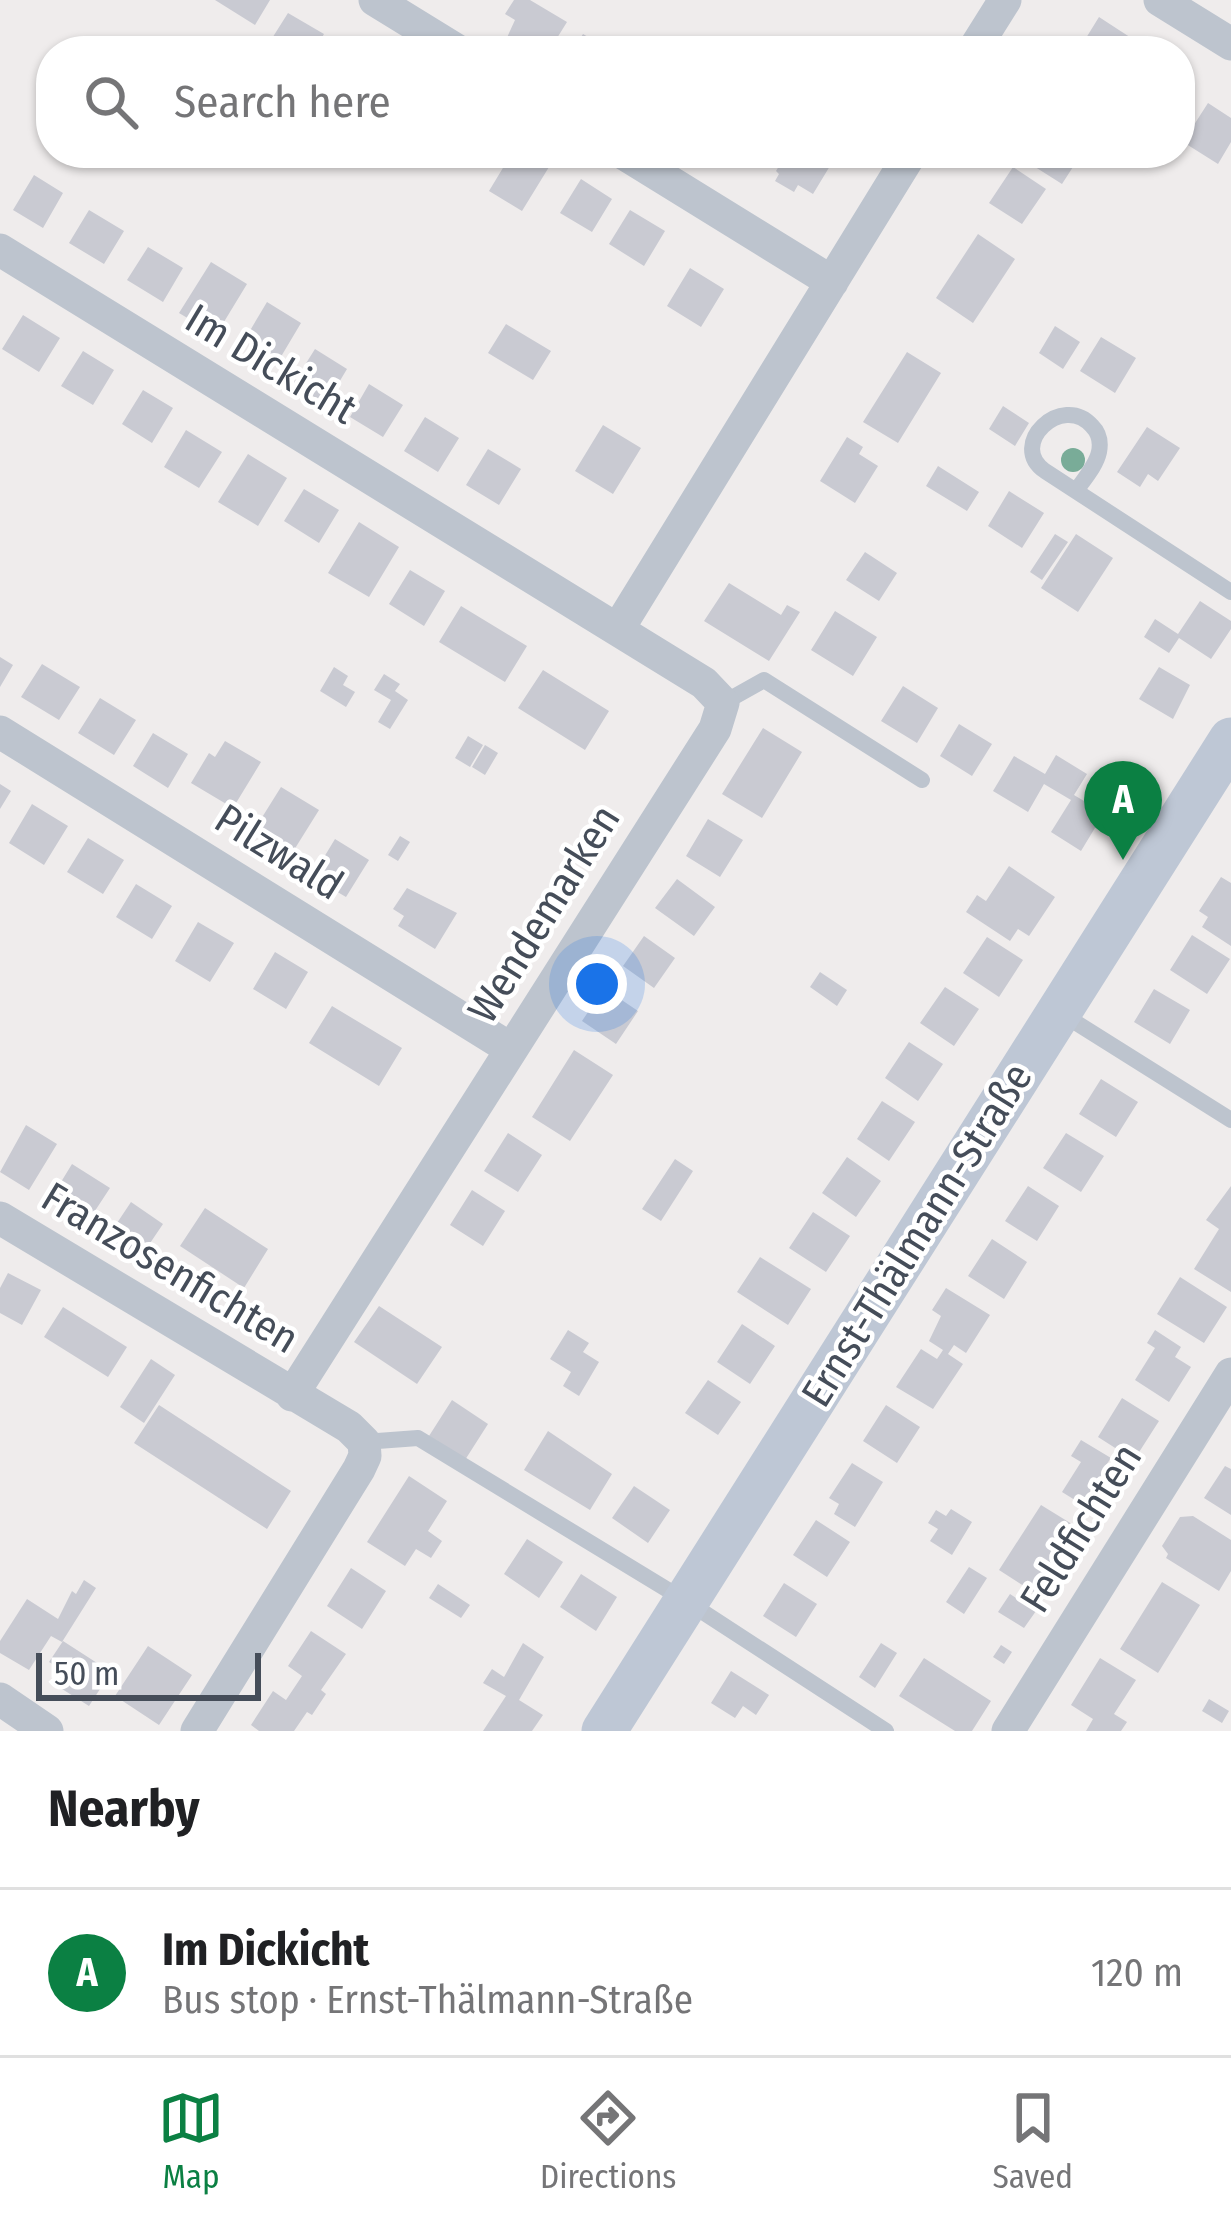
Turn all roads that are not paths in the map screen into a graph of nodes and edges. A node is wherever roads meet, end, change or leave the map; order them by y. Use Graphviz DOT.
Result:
graph roads {
  1 [pos="375,0"];
  2 [pos="1005,0"];
  3 [pos="1160,0"];
  4 [pos="434,36"];
  5 [pos="983,36"];
  6 [pos="1231,44"];
  7 [pos="647,168"];
  8 [pos="902,168"];
  9 [pos="0,250"];
  10 [pos="832,282"];
  11 [pos="1076,491"];
  12 [pos="1231,592"];
  13 [pos="618,629"];
  14 [pos="723,704"];
  15 [pos="0,732"];
  16 [pos="1231,740"];
  17 [pos="922,780"];
  18 [pos="1058,1012"];
  19 [pos="512,1049"];
  20 [pos="1231,1120"];
  21 [pos="0,1218"];
  22 [pos="1231,1373"];
  23 [pos="292,1395"];
  24 [pos="364,1442"];
  25 [pos="686,1601"];
  26 [pos="0,1700"];
  27 [pos="47,1731"];
  28 [pos="197,1731"];
  29 [pos="604,1731"];
  30 [pos="886,1731"];
  31 [pos="1008,1731"];
  1 -- 4 [label="street"];
  2 -- 5 [label="street"];
  3 -- 6 [label="street"];
  7 -- 10 [label="street"];
  8 -- 10 [label="street"];
  9 -- 13 [label="street, Im Dickicht"];
  10 -- 13 [label="street"];
  11 -- 11 [label="lane"];
  11 -- 12 [label="lane"];
  13 -- 14 [label="street"];
  14 -- 17 [label="lane"];
  14 -- 19 [label="street, Wendemarken"];
  15 -- 19 [label="street, Pilzwald"];
  16 -- 18 [label="street, Ernst-Thälmann-Straße"];
  18 -- 20 [label="lane"];
  18 -- 25 [label="street, Ernst-Thälmann-Straße"];
  19 -- 23 [label="street, Wendemarken"];
  21 -- 23 [label="street, Franzosenfichten"];
  22 -- 31 [label="street, Feldfichten"];
  23 -- 24 [label="street"];
  24 -- 25 [label="lane"];
  24 -- 28 [label="street"];
  25 -- 29 [label="street, Ernst-Thälmann-Straße"];
  25 -- 30 [label="lane"];
  26 -- 27 [label="street"];
}
